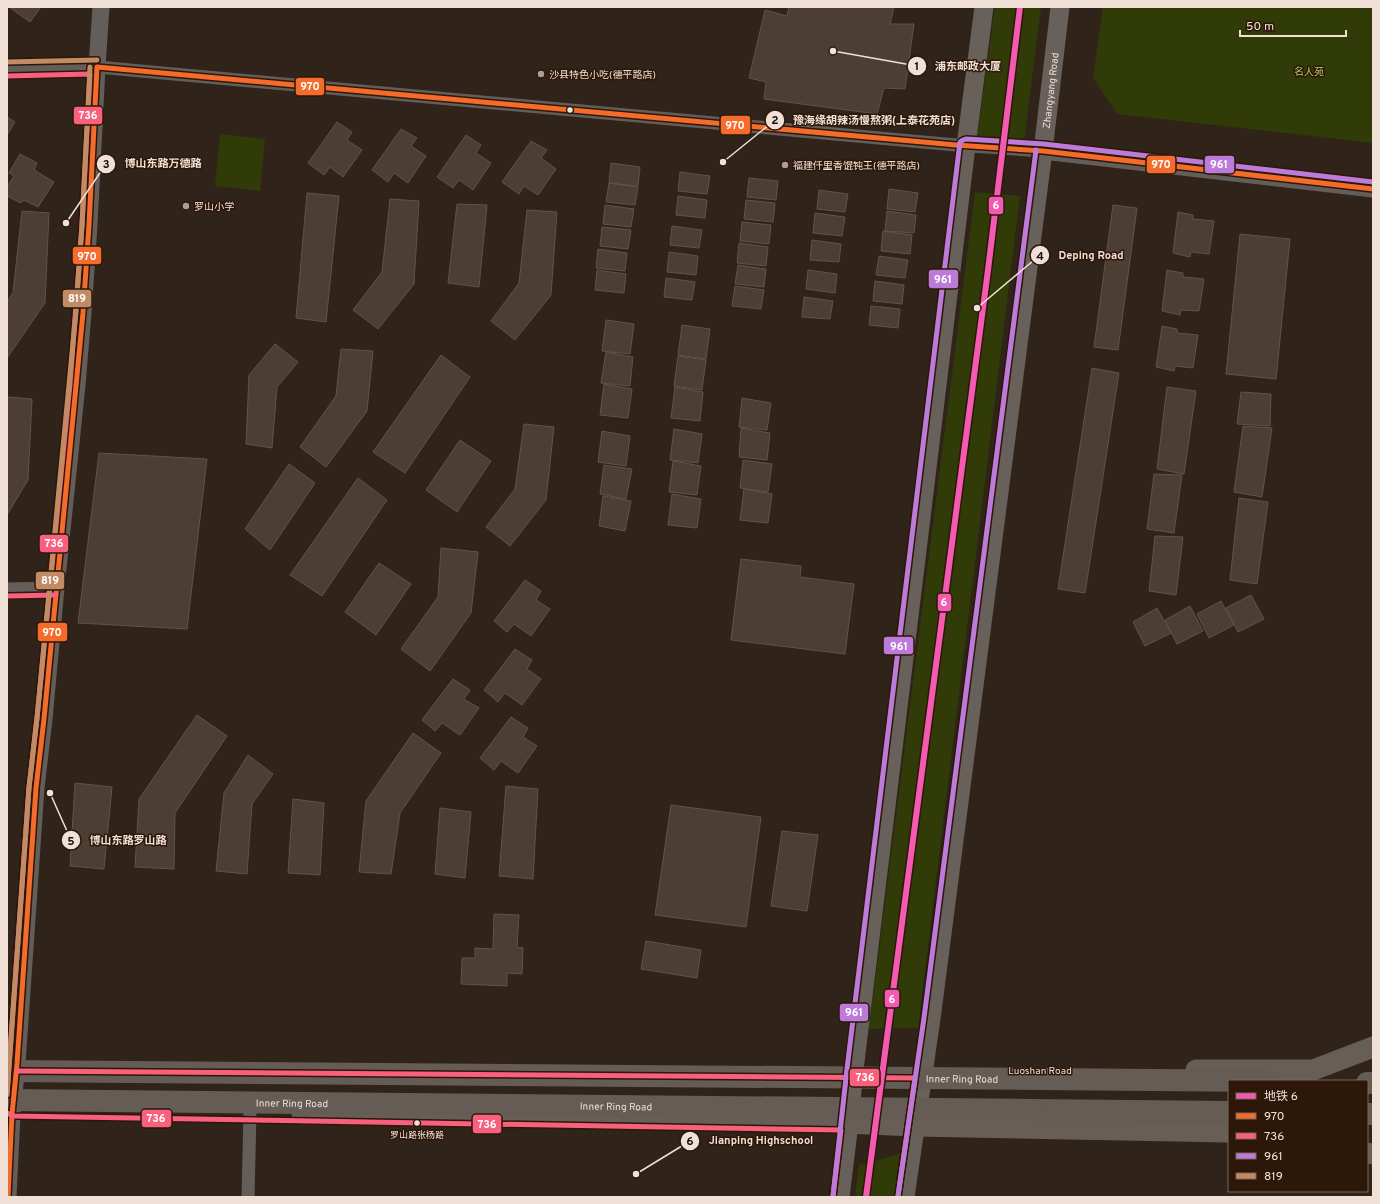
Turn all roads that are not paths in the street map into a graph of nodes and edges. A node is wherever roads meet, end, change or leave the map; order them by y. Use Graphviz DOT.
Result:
graph roads {
  1 [pos="101,7"];
  2 [pos="984,7"];
  3 [pos="1060,7"];
  4 [pos="97,67"];
  5 [pos="7,69"];
  6 [pos="966,146"];
  7 [pos="1043,151"];
  8 [pos="1373,189"];
  9 [pos="56,588"];
  10 [pos="7,589"];
  11 [pos="1373,1047"];
  12 [pos="10,1066"];
  13 [pos="854,1070"];
  14 [pos="923,1072"];
  15 [pos="1232,1080"];
  16 [pos="9,1106"];
  17 [pos="250,1113"];
  18 [pos="1228,1119"];
  19 [pos="849,1123"];
  20 [pos="915,1126"];
  21 [pos="8,1197"];
  22 [pos="248,1197"];
  23 [pos="840,1197"];
  24 [pos="905,1197"];
  1 -- 4 [label="street"];
  2 -- 6 [label="main road"];
  3 -- 7 [label="main road, Zhangyang Road"];
  4 -- 5 [label="street"];
  4 -- 6 [label="street"];
  4 -- 9 [label="street"];
  6 -- 7 [label="street"];
  6 -- 13 [label="main road"];
  7 -- 8 [label="street"];
  7 -- 14 [label="main road, Zhangyang Road"];
  9 -- 10 [label="street"];
  9 -- 12 [label="street"];
  11 -- 14 [label="main road, Luoshan Road"];
  12 -- 13 [label="main road, Luoshan Road"];
  12 -- 15 [label="highway, Inner Ring Road, bridge"];
  12 -- 16 [label="street"];
  13 -- 14 [label="main road, Luoshan Road"];
  13 -- 19 [label="main road"];
  14 -- 20 [label="main road, Zhangyang Road"];
  16 -- 17 [label="main road"];
  16 -- 18 [label="highway, Inner Ring Road, bridge"];
  16 -- 21 [label="street"];
  17 -- 19 [label="main road"];
  17 -- 22 [label="street"];
  18 -- 20 [label="main road"];
  19 -- 20 [label="main road"];
  19 -- 23 [label="main road"];
  20 -- 24 [label="main road, Zhangyang Road"];
}
